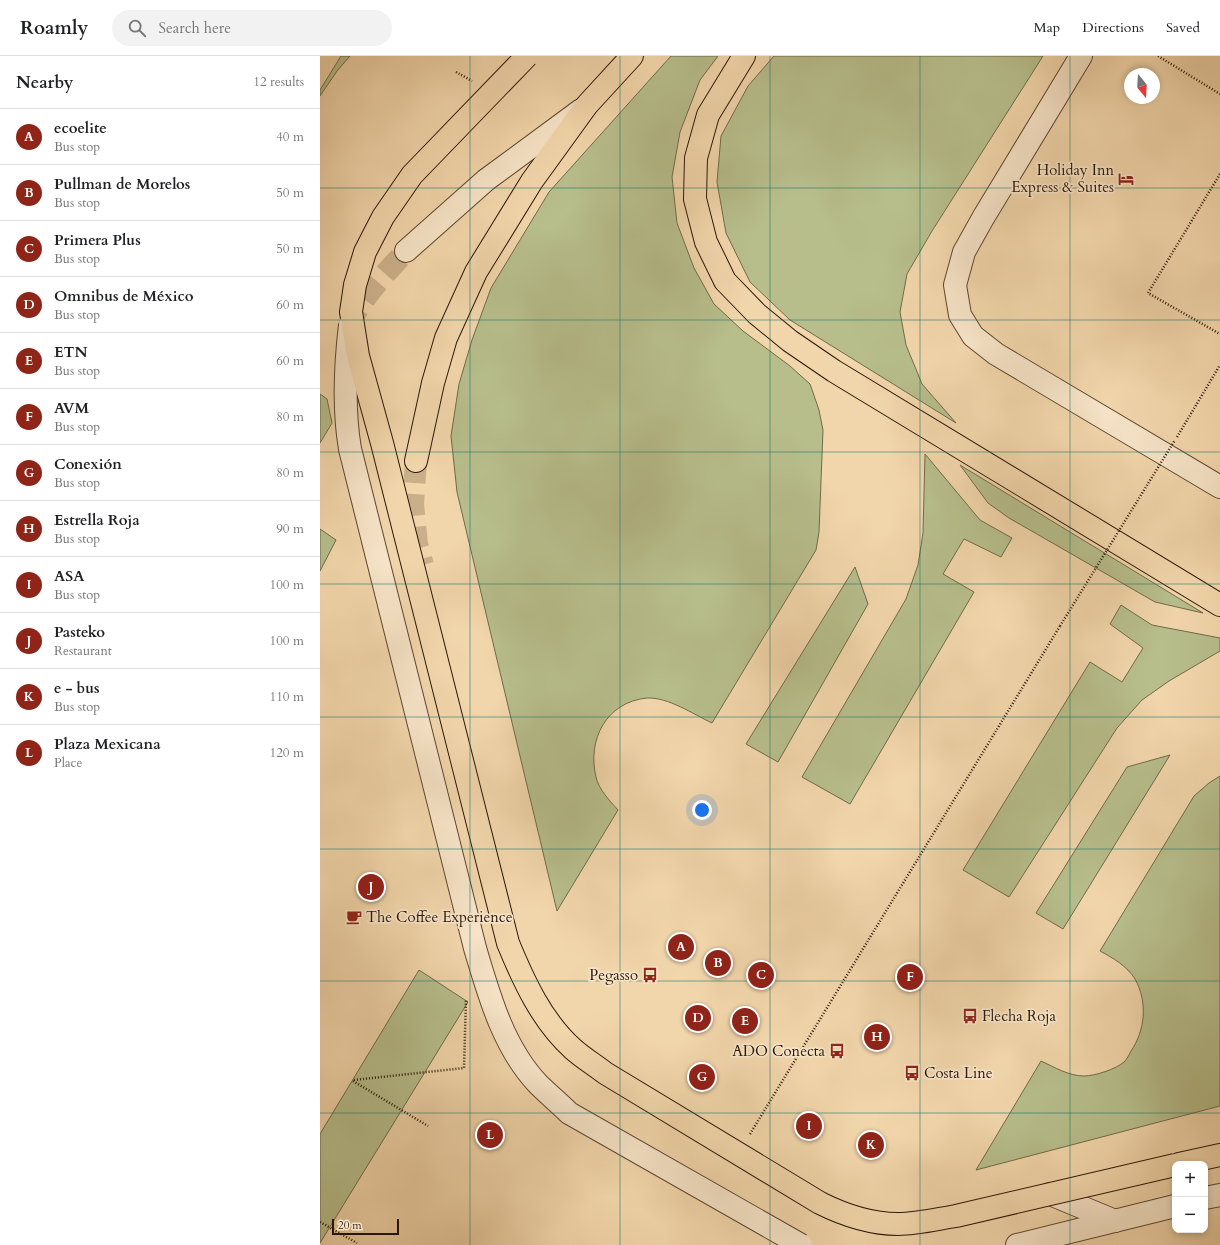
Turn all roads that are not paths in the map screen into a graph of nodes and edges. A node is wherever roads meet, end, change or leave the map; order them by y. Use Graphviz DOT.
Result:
graph roads {
  1 [pos="526,56"];
  2 [pos="632,56"];
  3 [pos="744,56"];
  4 [pos="1082,56"];
  5 [pos="587,105"];
  6 [pos="406,251"];
  7 [pos="352,312"];
  8 [pos="416,461"];
  9 [pos="1220,487"];
  10 [pos="1220,605"];
  11 [pos="1220,1155"];
  12 [pos="1193,1161"];
  13 [pos="1172,1166"];
  14 [pos="1050,1194"];
  15 [pos="1172,1207"];
  16 [pos="1115,1221"];
  17 [pos="801,1245"];
  18 [pos="1017,1245"];
  1 -- 7 [label="main road, bridge"];
  2 -- 5 [label="main road"];
  3 -- 10 [label="main road"];
  4 -- 9 [label="street"];
  5 -- 6 [label="street"];
  5 -- 8 [label="main road"];
  7 -- 14 [label="main road, bridge"];
  7 -- 17 [label="street, bridge"];
  11 -- 12 [label="main road"];
  13 -- 14 [label="main road, bridge"];
  14 -- 16 [label="street"];
  15 -- 16 [label="street"];
  16 -- 18 [label="street"];
}
